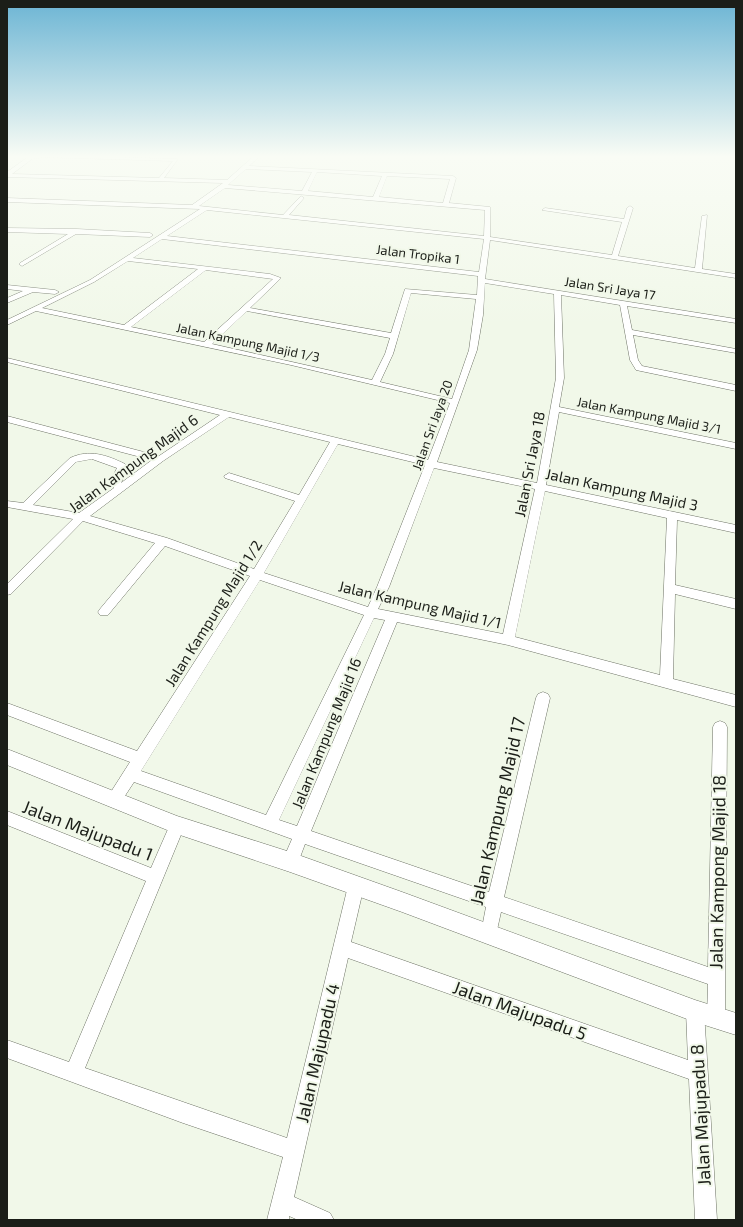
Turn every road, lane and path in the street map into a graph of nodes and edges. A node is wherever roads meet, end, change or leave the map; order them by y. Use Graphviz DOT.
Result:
graph roads {
  1 [pos="187,212"];
  2 [pos="200,212"];
  3 [pos="237,212"];
  4 [pos="288,212"];
  5 [pos="488,212"];
  6 [pos="560,212"];
  7 [pos="629,212"];
  8 [pos="705,216"];
  9 [pos="284,217"];
  10 [pos="626,222"];
  11 [pos="8,230"];
  12 [pos="77,232"];
  13 [pos="155,232"];
  14 [pos="487,236"];
  15 [pos="162,237"];
  16 [pos="615,255"];
  17 [pos="128,259"];
  18 [pos="22,264"];
  19 [pos="204,268"];
  20 [pos="698,271"];
  21 [pos="483,274"];
  22 [pos="736,276"];
  23 [pos="92,281"];
  24 [pos="7,287"];
  25 [pos="31,290"];
  26 [pos="55,292"];
  27 [pos="557,292"];
  28 [pos="480,297"];
  29 [pos="7,301"];
  30 [pos="623,302"];
  31 [pos="35,309"];
  32 [pos="246,309"];
  33 [pos="736,321"];
  34 [pos="7,323"];
  35 [pos="125,328"];
  36 [pos="629,332"];
  37 [pos="394,336"];
  38 [pos="206,345"];
  39 [pos="736,351"];
  40 [pos="7,360"];
  41 [pos="375,383"];
  42 [pos="736,388"];
  43 [pos="455,402"];
  44 [pos="556,409"];
  45 [pos="228,414"];
  46 [pos="7,419"];
  47 [pos="336,440"];
  48 [pos="736,446"];
  49 [pos="160,459"];
  50 [pos="432,464"];
  51 [pos="229,476"];
  52 [pos="541,487"];
  53 [pos="119,488"];
  54 [pos="301,499"];
  55 [pos="7,504"];
  56 [pos="25,507"];
  57 [pos="672,516"];
  58 [pos="81,517"];
  59 [pos="736,529"];
  60 [pos="163,541"];
  61 [pos="258,573"];
  62 [pos="670,588"];
  63 [pos="7,591"];
  64 [pos="736,604"];
  65 [pos="104,612"];
  66 [pos="370,612"];
  67 [pos="392,616"];
  68 [pos="508,640"];
  69 [pos="666,682"];
  70 [pos="542,698"];
  71 [pos="736,701"];
  72 [pos="7,709"];
  73 [pos="720,727"];
  74 [pos="7,758"];
  75 [pos="141,759"];
  76 [pos="131,774"];
  77 [pos="114,800"];
  78 [pos="7,818"];
  79 [pos="269,824"];
  80 [pos="177,825"];
  81 [pos="302,836"];
  82 [pos="290,862"];
  83 [pos="155,877"];
  84 [pos="356,886"];
  85 [pos="495,901"];
  86 [pos="489,933"];
  87 [pos="342,946"];
  88 [pos="715,978"];
  89 [pos="695,1011"];
  90 [pos="716,1017"];
  91 [pos="736,1024"];
  92 [pos="7,1048"];
  93 [pos="74,1073"];
  94 [pos="698,1073"];
  95 [pos="295,1151"];
  96 [pos="280,1211"];
  97 [pos="323,1220"];
  98 [pos="706,1220"];
  1 -- 13 [label="street"];
  2 -- 15 [label="street"];
  3 -- 9 [label="street"];
  4 -- 9 [label="street"];
  5 -- 14 [label="street, Jalan Sri Jaya 20"];
  6 -- 10 [label="street"];
  7 -- 10 [label="street"];
  8 -- 20 [label="street"];
  9 -- 14 [label="street"];
  10 -- 16 [label="street"];
  11 -- 12 [label="street"];
  12 -- 13 [label="street"];
  12 -- 18 [label="street"];
  13 -- 23 [label="street"];
  14 -- 16 [label="street"];
  14 -- 21 [label="street, Jalan Sri Jaya 20"];
  15 -- 17 [label="street"];
  15 -- 21 [label="street, Jalan Tropika 1"];
  16 -- 20 [label="street"];
  17 -- 19 [label="street"];
  17 -- 23 [label="street"];
  19 -- 32 [label="street"];
  19 -- 35 [label="street"];
  20 -- 22 [label="street"];
  21 -- 27 [label="street, Jalan Sri Jaya 17"];
  21 -- 28 [label="street, Jalan Sri Jaya 20"];
  23 -- 31 [label="street"];
  24 -- 25 [label="street"];
  25 -- 26 [label="street"];
  25 -- 29 [label="street"];
  27 -- 30 [label="street, Jalan Sri Jaya 17"];
  27 -- 44 [label="street, Jalan Sri Jaya 18"];
  28 -- 37 [label="street"];
  28 -- 43 [label="street, Jalan Sri Jaya 20"];
  30 -- 33 [label="street, Jalan Sri Jaya 17"];
  30 -- 36 [label="street"];
  31 -- 34 [label="street"];
  31 -- 35 [label="street, Jalan Kampung Majid 1/3"];
  32 -- 37 [label="street"];
  32 -- 38 [label="street"];
  35 -- 38 [label="street, Jalan Kampung Majid 1/3"];
  36 -- 39 [label="street"];
  36 -- 42 [label="street"];
  37 -- 41 [label="street"];
  38 -- 41 [label="street, Jalan Kampung Majid 1/3"];
  40 -- 45 [label="street"];
  41 -- 43 [label="street, Jalan Kampung Majid 1/3"];
  43 -- 50 [label="street, Jalan Sri Jaya 20"];
  44 -- 48 [label="street, Jalan Kampung Majid 3/1"];
  44 -- 52 [label="street, Jalan Sri Jaya 18"];
  45 -- 47 [label="street"];
  45 -- 49 [label="street, Jalan Kampung Majid 6"];
  46 -- 49 [label="street"];
  47 -- 50 [label="street"];
  47 -- 54 [label="street, Jalan Kampung Majid 1/2"];
  49 -- 53 [label="street, Jalan Kampung Majid 6"];
  50 -- 52 [label="street, Jalan Kampung Majid 3"];
  50 -- 66 [label="street, Jalan Sri Jaya 20"];
  51 -- 54 [label="street"];
  52 -- 57 [label="street, Jalan Kampung Majid 3"];
  52 -- 68 [label="street, Jalan Sri Jaya 18"];
  53 -- 56 [label="street"];
  53 -- 58 [label="street, Jalan Kampung Majid 6"];
  54 -- 61 [label="street, Jalan Kampung Majid 1/2"];
  55 -- 56 [label="street, Jalan Kampung Majid 1/1"];
  56 -- 58 [label="street, Jalan Kampung Majid 1/1"];
  57 -- 59 [label="street, Jalan Kampung Majid 3"];
  57 -- 62 [label="street"];
  58 -- 60 [label="street, Jalan Kampung Majid 1/1"];
  58 -- 63 [label="street, Jalan Kampung Majid 6"];
  60 -- 61 [label="street, Jalan Kampung Majid 1/1"];
  60 -- 65 [label="street"];
  61 -- 66 [label="street, Jalan Kampung Majid 1/1"];
  61 -- 75 [label="street, Jalan Kampung Majid 1/2"];
  62 -- 64 [label="street"];
  62 -- 69 [label="street"];
  66 -- 67 [label="street, Jalan Kampung Majid 1/1"];
  66 -- 79 [label="street, Jalan Sri Jaya 20"];
  67 -- 68 [label="street, Jalan Kampung Majid 1/1"];
  67 -- 81 [label="street, Jalan Kampung Majid 16"];
  68 -- 69 [label="street, Jalan Kampung Majid 1/1"];
  69 -- 71 [label="street, Jalan Kampung Majid 1/1"];
  70 -- 85 [label="street, Jalan Kampung Majid 17"];
  72 -- 75 [label="street"];
  73 -- 88 [label="street, Jalan Kampong Majid 18"];
  74 -- 77 [label="street"];
  75 -- 76 [label="street, Jalan Kampung Majid 1/2"];
  76 -- 77 [label="street, Jalan Kampung Majid 1/2"];
  76 -- 79 [label="street"];
  77 -- 80 [label="street"];
  78 -- 83 [label="street, Jalan Majupadu 1"];
  79 -- 81 [label="street"];
  80 -- 82 [label="street"];
  80 -- 83 [label="street"];
  81 -- 82 [label="street, Jalan Kampung Majid 16"];
  81 -- 85 [label="street"];
  82 -- 84 [label="street"];
  83 -- 93 [label="street"];
  84 -- 86 [label="street"];
  84 -- 87 [label="street, Jalan Majupadu 4"];
  85 -- 86 [label="street, Jalan Kampung Majid 17"];
  85 -- 88 [label="street"];
  86 -- 89 [label="street"];
  87 -- 94 [label="street, Jalan Majupadu 5"];
  87 -- 95 [label="street, Jalan Majupadu 4"];
  88 -- 90 [label="street, Jalan Kampong Majid 18"];
  89 -- 90 [label="street"];
  89 -- 94 [label="street, Jalan Majupadu 8"];
  90 -- 91 [label="street"];
  92 -- 93 [label="street"];
  93 -- 95 [label="street"];
  94 -- 98 [label="street, Jalan Majupadu 8"];
  95 -- 96 [label="street, Jalan Majupadu 4"];
  96 -- 97 [label="street"];
}
